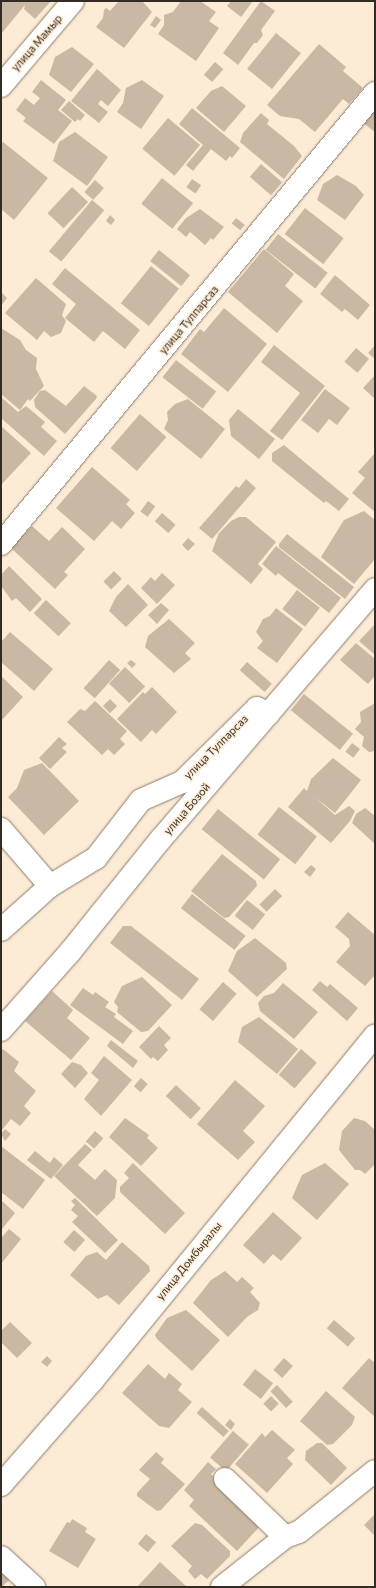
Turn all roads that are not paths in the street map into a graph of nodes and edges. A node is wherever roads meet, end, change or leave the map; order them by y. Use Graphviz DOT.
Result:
graph roads {
  1 [pos="73,1"];
  2 [pos="1,86"];
  3 [pos="375,93"];
  4 [pos="1,544"];
  5 [pos="375,589"];
  6 [pos="269,714"];
  7 [pos="1,829"];
  8 [pos="50,886"];
  9 [pos="1,930"];
  10 [pos="1,1030"];
  11 [pos="375,1036"];
  12 [pos="375,1471"];
  13 [pos="225,1479"];
  14 [pos="1,1485"];
  15 [pos="285,1537"];
  16 [pos="1,1557"];
  17 [pos="34,1587"];
  18 [pos="222,1587"];
  1 -- 2 [label="street, улица Мамыр"];
  3 -- 4 [label="street, улица Тулпарсаз"];
  5 -- 6 [label="street, улица Бозой"];
  6 -- 8 [label="street, улица Тулпарсаз"];
  6 -- 10 [label="street, улица Бозой"];
  7 -- 8 [label="street"];
  8 -- 9 [label="street, улица Тулпарсаз"];
  11 -- 14 [label="street, улица Домбыралы"];
  12 -- 15 [label="street"];
  13 -- 15 [label="street"];
  15 -- 18 [label="street"];
  16 -- 17 [label="street"];
}
